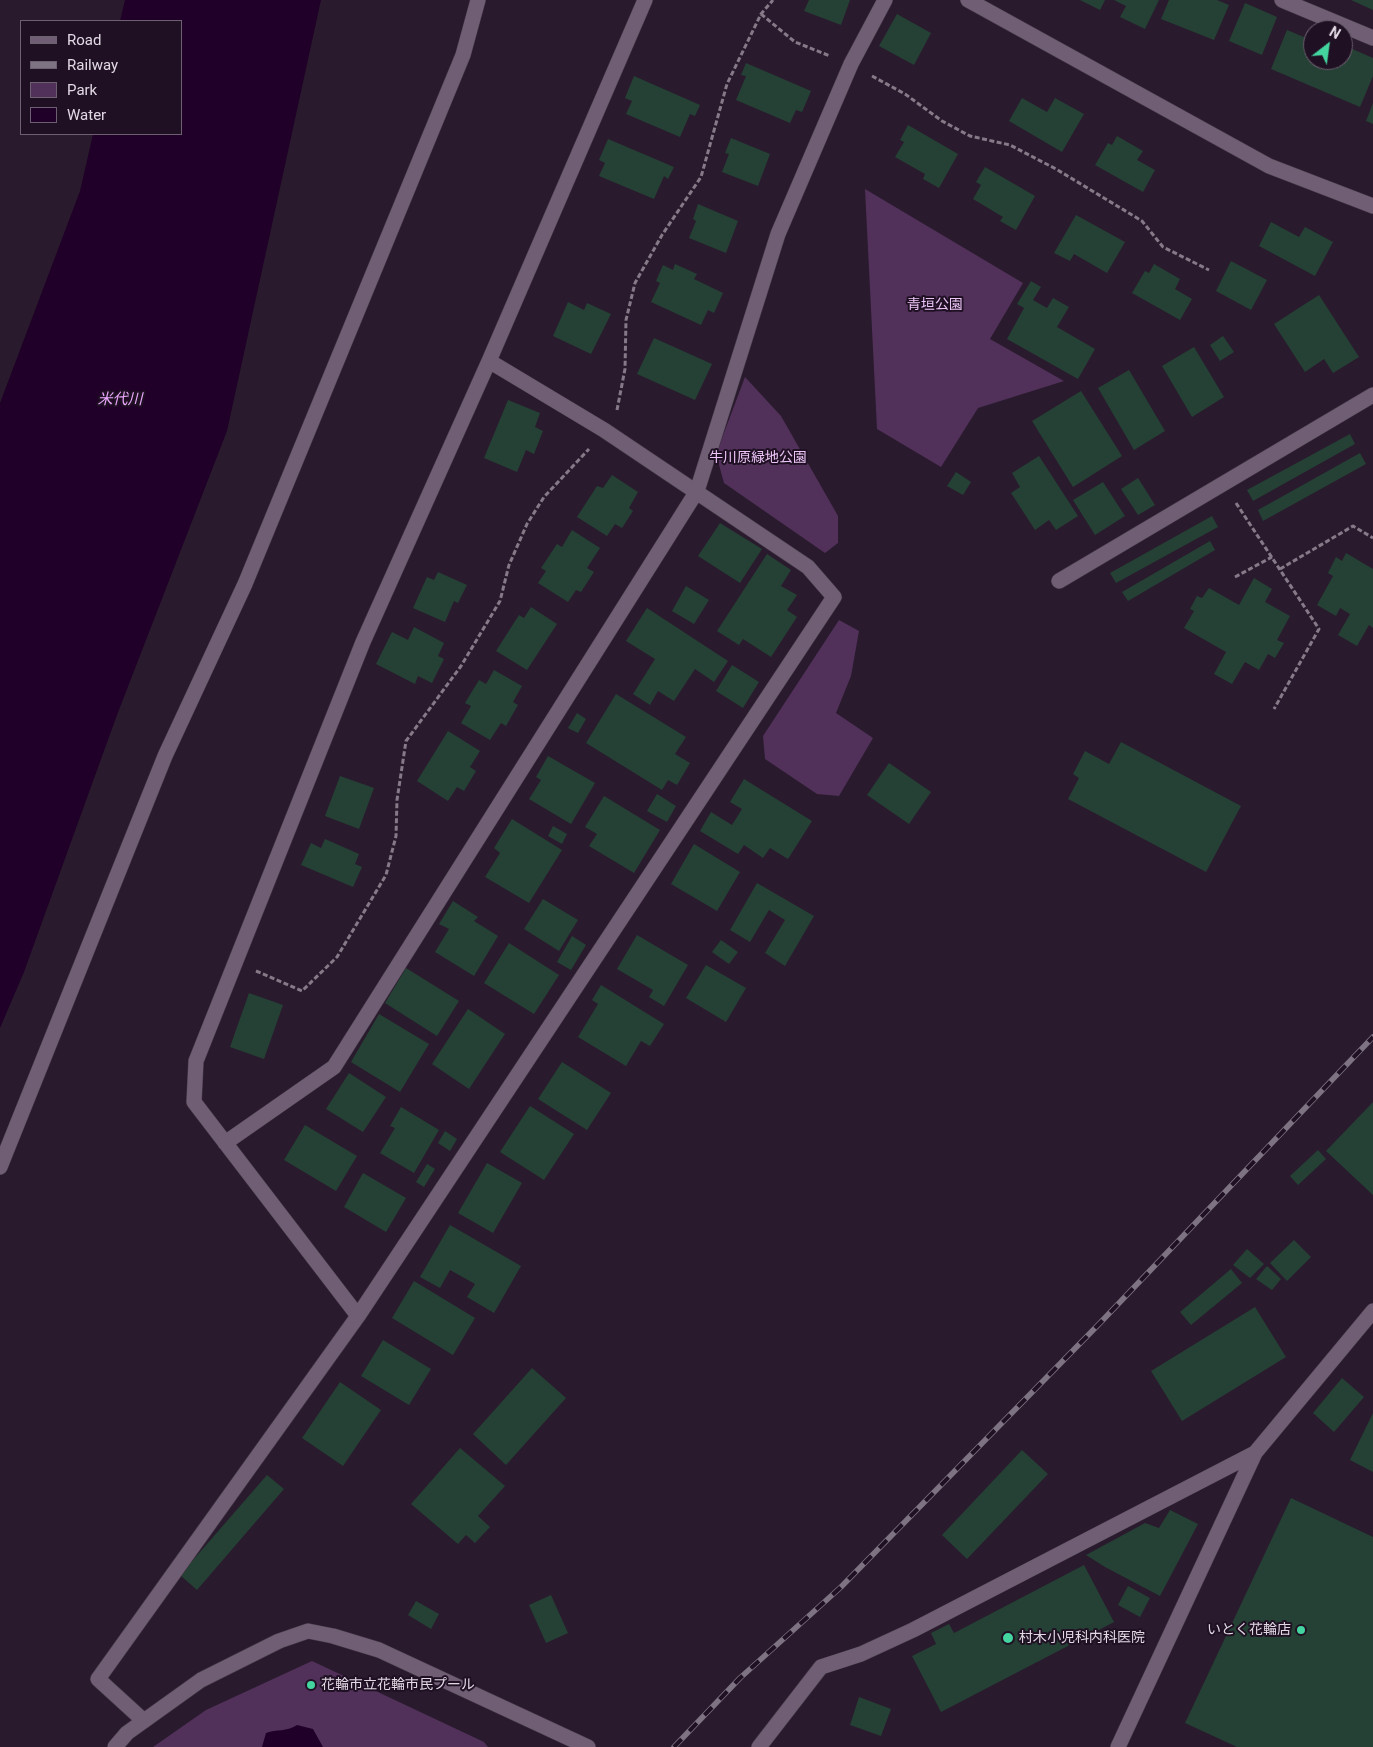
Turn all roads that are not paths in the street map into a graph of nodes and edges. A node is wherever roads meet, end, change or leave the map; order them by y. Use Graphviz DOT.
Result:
graph roads {
  1 [pos="478,0"];
  2 [pos="645,0"];
  3 [pos="885,0"];
  4 [pos="968,0"];
  5 [pos="1288,1"];
  6 [pos="1373,38"];
  7 [pos="1373,206"];
  8 [pos="490,361"];
  9 [pos="1373,395"];
  10 [pos="697,491"];
  11 [pos="1060,581"];
  12 [pos="225,1143"];
  13 [pos="0,1166"];
  14 [pos="1373,1311"];
  15 [pos="358,1316"];
  16 [pos="1255,1454"];
  17 [pos="144,1721"];
  18 [pos="115,1747"];
  19 [pos="588,1747"];
  20 [pos="759,1747"];
  21 [pos="1118,1747"];
  1 -- 13 [label="street"];
  2 -- 8 [label="street"];
  3 -- 10 [label="street"];
  4 -- 7 [label="street"];
  5 -- 6 [label="street"];
  8 -- 10 [label="street"];
  8 -- 12 [label="street"];
  9 -- 11 [label="street"];
  10 -- 12 [label="street"];
  10 -- 15 [label="street"];
  12 -- 15 [label="street"];
  14 -- 16 [label="street"];
  15 -- 17 [label="street"];
  16 -- 20 [label="street"];
  16 -- 21 [label="street"];
  17 -- 18 [label="street"];
  17 -- 19 [label="street"];
}
